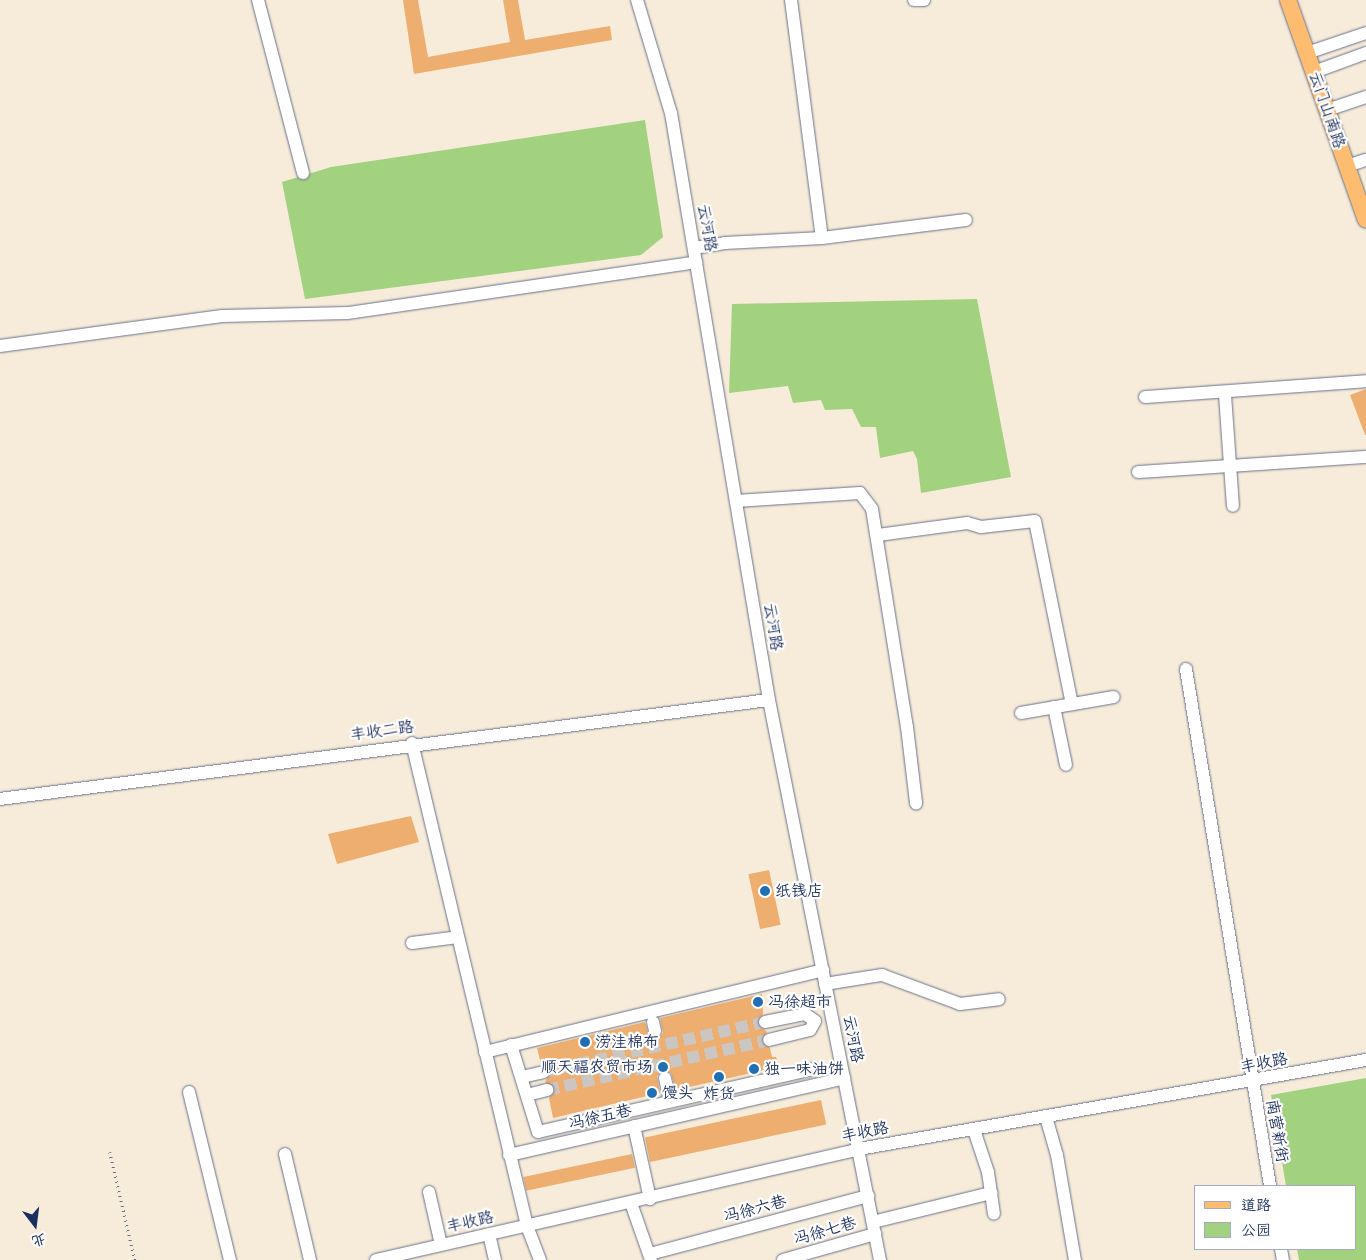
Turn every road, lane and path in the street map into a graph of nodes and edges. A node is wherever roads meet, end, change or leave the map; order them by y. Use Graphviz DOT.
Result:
graph roads {
  1 [pos="258,0"];
  2 [pos="637,0"];
  3 [pos="791,0"];
  4 [pos="914,0"];
  5 [pos="924,0"];
  6 [pos="1288,0"];
  7 [pos="1366,33"];
  8 [pos="1366,52"];
  9 [pos="1307,53"];
  10 [pos="1314,72"];
  11 [pos="1366,97"];
  12 [pos="1327,110"];
  13 [pos="1366,160"];
  14 [pos="1347,166"];
  15 [pos="303,173"];
  16 [pos="966,220"];
  17 [pos="1366,220"];
  18 [pos="822,238"];
  19 [pos="694,248"];
  20 [pos="696,262"];
  21 [pos="0,346"];
  22 [pos="1366,381"];
  23 [pos="1226,395"];
  24 [pos="1145,398"];
  25 [pos="1366,457"];
  26 [pos="1230,466"];
  27 [pos="1138,472"];
  28 [pos="736,501"];
  29 [pos="1233,506"];
  30 [pos="878,535"];
  31 [pos="1186,669"];
  32 [pos="1114,697"];
  33 [pos="769,700"];
  34 [pos="1072,704"];
  35 [pos="1054,708"];
  36 [pos="1021,713"];
  37 [pos="412,743"];
  38 [pos="1066,765"];
  39 [pos="0,799"];
  40 [pos="916,803"];
  41 [pos="458,937"];
  42 [pos="412,943"];
  43 [pos="822,970"];
  44 [pos="825,984"];
  45 [pos="999,999"];
  46 [pos="765,1022"];
  47 [pos="768,1040"];
  48 [pos="511,1045"];
  49 [pos="485,1052"];
  50 [pos="1366,1060"];
  51 [pos="814,1069"];
  52 [pos="543,1072"];
  53 [pos="522,1077"];
  54 [pos="665,1078"];
  55 [pos="844,1078"];
  56 [pos="1252,1082"];
  57 [pos="547,1090"];
  58 [pos="189,1092"];
  59 [pos="527,1095"];
  60 [pos="670,1101"];
  61 [pos="1046,1117"];
  62 [pos="634,1126"];
  63 [pos="974,1130"];
  64 [pos="859,1149"];
  65 [pos="110,1152"];
  66 [pos="285,1154"];
  67 [pos="509,1155"];
  68 [pos="1270,1185"];
  69 [pos="429,1192"];
  70 [pos="991,1192"];
  71 [pos="868,1196"];
  72 [pos="650,1198"];
  73 [pos="631,1203"];
  74 [pos="994,1214"];
  75 [pos="526,1226"];
  76 [pos="874,1228"];
  77 [pos="489,1234"];
  78 [pos="441,1245"];
  79 [pos="651,1257"];
  80 [pos="135,1260"];
  81 [pos="230,1260"];
  82 [pos="310,1260"];
  83 [pos="376,1260"];
  84 [pos="495,1260"];
  85 [pos="540,1260"];
  86 [pos="783,1260"];
  87 [pos="880,1260"];
  88 [pos="1075,1260"];
  1 -- 15 [label="street"];
  2 -- 19 [label="street, 云河路"];
  3 -- 18 [label="street"];
  4 -- 5 [label="street"];
  6 -- 9 [label="main road, 云门山南路"];
  7 -- 9 [label="street"];
  8 -- 10 [label="street"];
  9 -- 10 [label="main road, 云门山南路"];
  10 -- 12 [label="main road, 云门山南路"];
  11 -- 12 [label="street"];
  12 -- 14 [label="main road, 云门山南路"];
  13 -- 14 [label="street"];
  14 -- 17 [label="main road, 云门山南路"];
  16 -- 18 [label="street"];
  18 -- 19 [label="street"];
  19 -- 20 [label="street, 云河路"];
  20 -- 21 [label="street"];
  20 -- 28 [label="street, 云河路"];
  22 -- 24 [label="street"];
  23 -- 26 [label="street"];
  25 -- 26 [label="street"];
  26 -- 27 [label="street"];
  26 -- 29 [label="street"];
  28 -- 30 [label="street"];
  28 -- 33 [label="street, 云河路"];
  30 -- 34 [label="street"];
  30 -- 40 [label="street"];
  31 -- 56 [label="street, 南营新街"];
  32 -- 34 [label="street"];
  33 -- 37 [label="street, 丰收二路"];
  33 -- 43 [label="street, 云河路"];
  34 -- 35 [label="street"];
  35 -- 36 [label="street"];
  35 -- 38 [label="street"];
  37 -- 39 [label="street, 丰收二路"];
  37 -- 41 [label="street"];
  41 -- 42 [label="street"];
  41 -- 49 [label="street"];
  43 -- 44 [label="street, 云河路"];
  43 -- 48 [label="street"];
  44 -- 45 [label="street"];
  44 -- 55 [label="street, 云河路"];
  46 -- 47 [label="street"];
  48 -- 49 [label="street"];
  48 -- 53 [label="street"];
  49 -- 67 [label="street"];
  50 -- 56 [label="street, 丰收路"];
  51 -- 60 [label="street"];
  52 -- 53 [label="street"];
  53 -- 59 [label="street"];
  54 -- 60 [label="street"];
  55 -- 62 [label="street, 冯徐五巷"];
  55 -- 64 [label="street, 云河路"];
  56 -- 61 [label="street, 丰收路"];
  56 -- 68 [label="street, 南营新街"];
  57 -- 59 [label="street"];
  58 -- 81 [label="street"];
  59 -- 60 [label="street"];
  61 -- 63 [label="street, 丰收路"];
  61 -- 88 [label="street"];
  62 -- 67 [label="street, 冯徐五巷"];
  62 -- 72 [label="street"];
  63 -- 64 [label="street, 丰收路"];
  63 -- 70 [label="street"];
  64 -- 71 [label="street, 云河路"];
  64 -- 72 [label="street, 丰收路"];
  65 -- 80 [label="path"];
  66 -- 82 [label="street"];
  67 -- 75 [label="street"];
  69 -- 78 [label="street"];
  70 -- 74 [label="street"];
  70 -- 76 [label="street, 冯徐七巷"];
  71 -- 76 [label="street, 云河路"];
  71 -- 79 [label="street, 冯徐六巷"];
  72 -- 73 [label="street, 丰收路"];
  73 -- 75 [label="street, 丰收路"];
  73 -- 79 [label="street"];
  75 -- 77 [label="street, 丰收路"];
  75 -- 85 [label="street"];
  76 -- 86 [label="street, 冯徐七巷"];
  76 -- 87 [label="street, 云河路"];
  77 -- 78 [label="street, 丰收路"];
  77 -- 84 [label="street"];
  78 -- 83 [label="street, 丰收路"];
}
